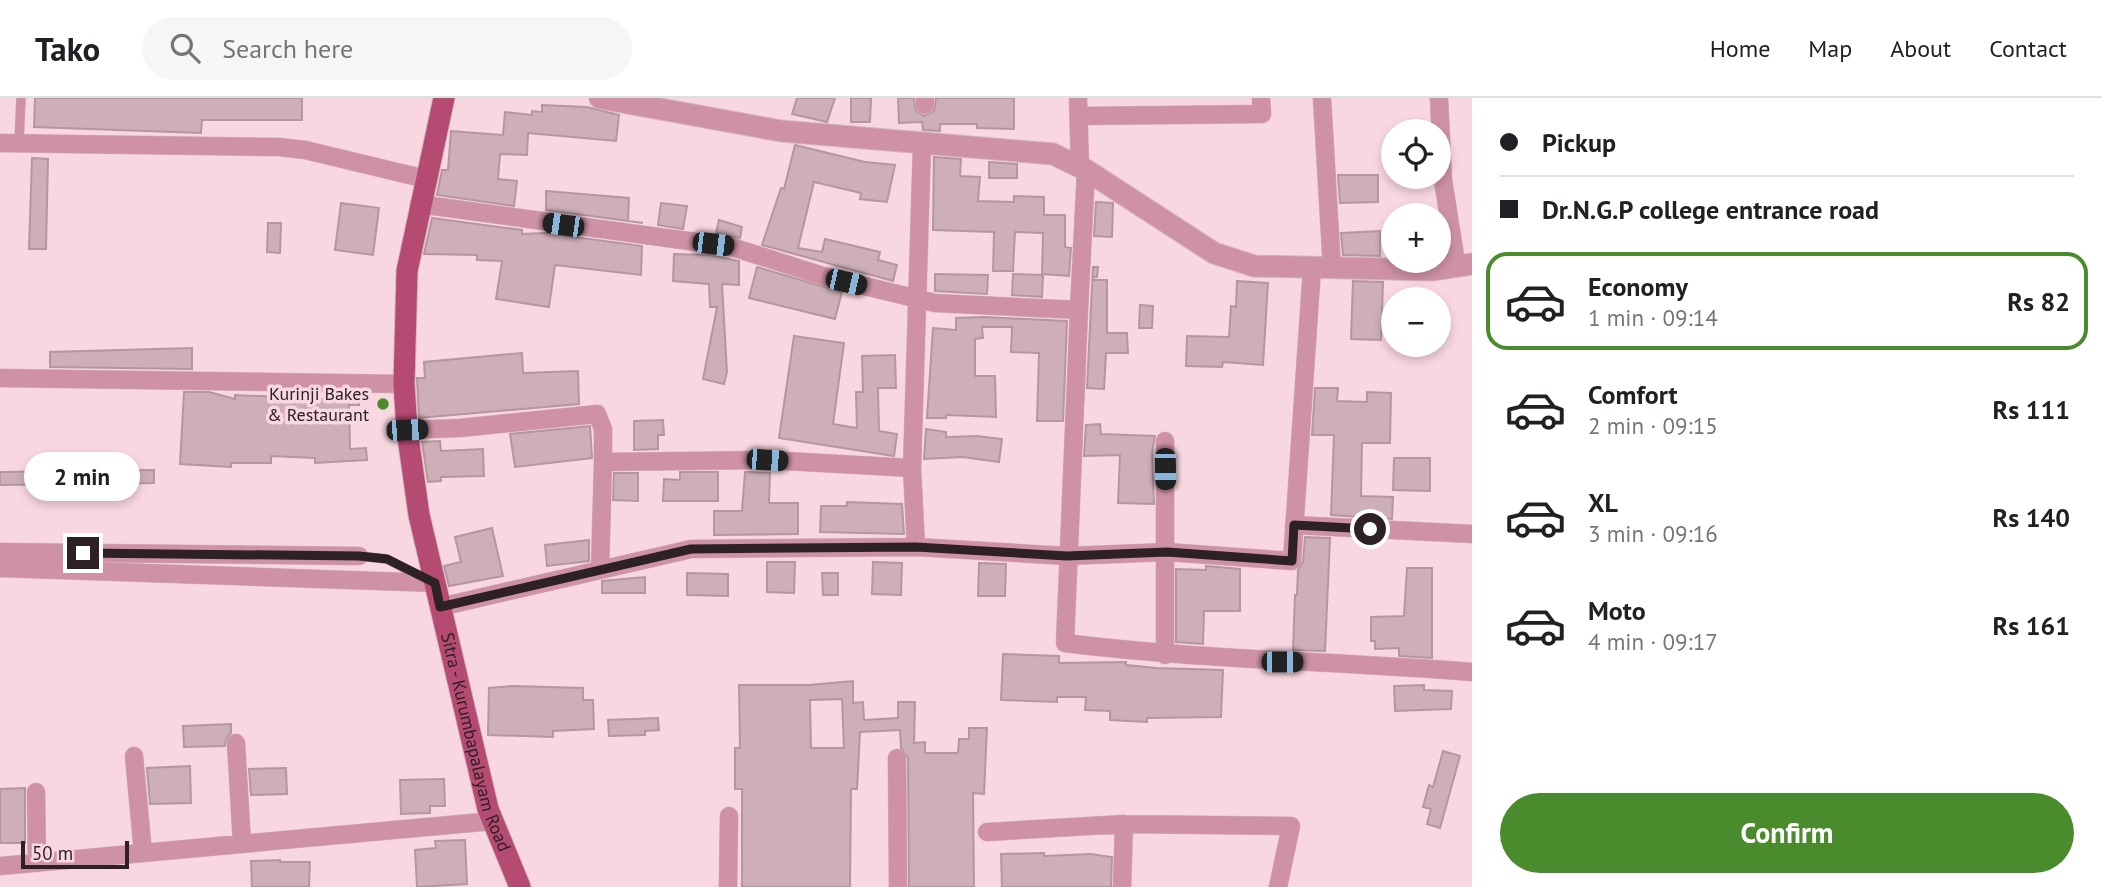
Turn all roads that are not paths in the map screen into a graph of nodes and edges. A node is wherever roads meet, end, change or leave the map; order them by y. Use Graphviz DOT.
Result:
graph roads {
  1 [pos="21,98"];
  2 [pos="444,98"];
  3 [pos="600,98"];
  4 [pos="1078,98"];
  5 [pos="1261,98"];
  6 [pos="1322,98"];
  7 [pos="1438,98"];
  8 [pos="1079,116"];
  9 [pos="0,143"];
  10 [pos="19,143"];
  11 [pos="922,144"];
  12 [pos="1083,168"];
  13 [pos="426,179"];
  14 [pos="419,204"];
  15 [pos="1465,266"];
  16 [pos="1322,268"];
  17 [pos="916,299"];
  18 [pos="1080,310"];
  19 [pos="0,378"];
  20 [pos="404,384"];
  21 [pos="407,430"];
  22 [pos="1165,441"];
  23 [pos="603,462"];
  24 [pos="912,468"];
  25 [pos="1294,525"];
  26 [pos="1472,534"];
  27 [pos="916,547"];
  28 [pos="0,552"];
  29 [pos="1167,552"];
  30 [pos="359,556"];
  31 [pos="1067,556"];
  32 [pos="0,568"];
  33 [pos="600,570"];
  34 [pos="435,583"];
  35 [pos="440,607"];
  36 [pos="1165,655"];
  37 [pos="1472,672"];
  38 [pos="236,744"];
  39 [pos="134,756"];
  40 [pos="897,758"];
  41 [pos="36,792"];
  42 [pos="729,816"];
  43 [pos="493,821"];
  44 [pos="1124,824"];
  45 [pos="987,832"];
  46 [pos="242,844"];
  47 [pos="143,853"];
  48 [pos="37,863"];
  49 [pos="0,866"];
  50 [pos="520,887"];
  51 [pos="729,887"];
  52 [pos="898,887"];
  53 [pos="1122,887"];
  54 [pos="1278,887"];
  1 -- 10 [label="lane"];
  2 -- 13 [label="main road, Sitra - Kurumbapalayam Road"];
  3 -- 11 [label="street"];
  4 -- 8 [label="street"];
  5 -- 8 [label="street"];
  6 -- 16 [label="street"];
  7 -- 15 [label="street"];
  8 -- 12 [label="street"];
  9 -- 10 [label="street"];
  10 -- 13 [label="street"];
  11 -- 12 [label="street"];
  11 -- 17 [label="street"];
  12 -- 16 [label="street"];
  12 -- 18 [label="street"];
  13 -- 14 [label="main road, Sitra - Kurumbapalayam Road"];
  14 -- 17 [label="street"];
  14 -- 20 [label="main road, Sitra - Kurumbapalayam Road"];
  15 -- 16 [label="street"];
  16 -- 25 [label="street"];
  17 -- 18 [label="street"];
  17 -- 24 [label="street"];
  18 -- 31 [label="street"];
  19 -- 20 [label="street"];
  20 -- 21 [label="main road, Sitra - Kurumbapalayam Road"];
  21 -- 23 [label="street"];
  21 -- 34 [label="main road, Sitra - Kurumbapalayam Road"];
  22 -- 29 [label="street"];
  23 -- 24 [label="street"];
  23 -- 33 [label="street"];
  24 -- 27 [label="street"];
  25 -- 26 [label="street"];
  25 -- 29 [label="street"];
  27 -- 31 [label="street"];
  27 -- 33 [label="street"];
  28 -- 30 [label="street"];
  29 -- 31 [label="street"];
  29 -- 36 [label="street"];
  30 -- 34 [label="lane"];
  31 -- 36 [label="street"];
  32 -- 34 [label="street"];
  33 -- 35 [label="street"];
  34 -- 35 [label="main road, Sitra - Kurumbapalayam Road"];
  35 -- 43 [label="main road, Sitra - Kurumbapalayam Road"];
  36 -- 37 [label="street"];
  38 -- 46 [label="street"];
  39 -- 47 [label="street"];
  40 -- 52 [label="street"];
  41 -- 48 [label="street"];
  42 -- 51 [label="street"];
  43 -- 46 [label="street"];
  43 -- 50 [label="main road, Sitra - Kurumbapalayam Road"];
  44 -- 45 [label="street"];
  44 -- 53 [label="street"];
  44 -- 54 [label="street"];
  46 -- 47 [label="street"];
  47 -- 48 [label="street"];
  48 -- 49 [label="street"];
}
